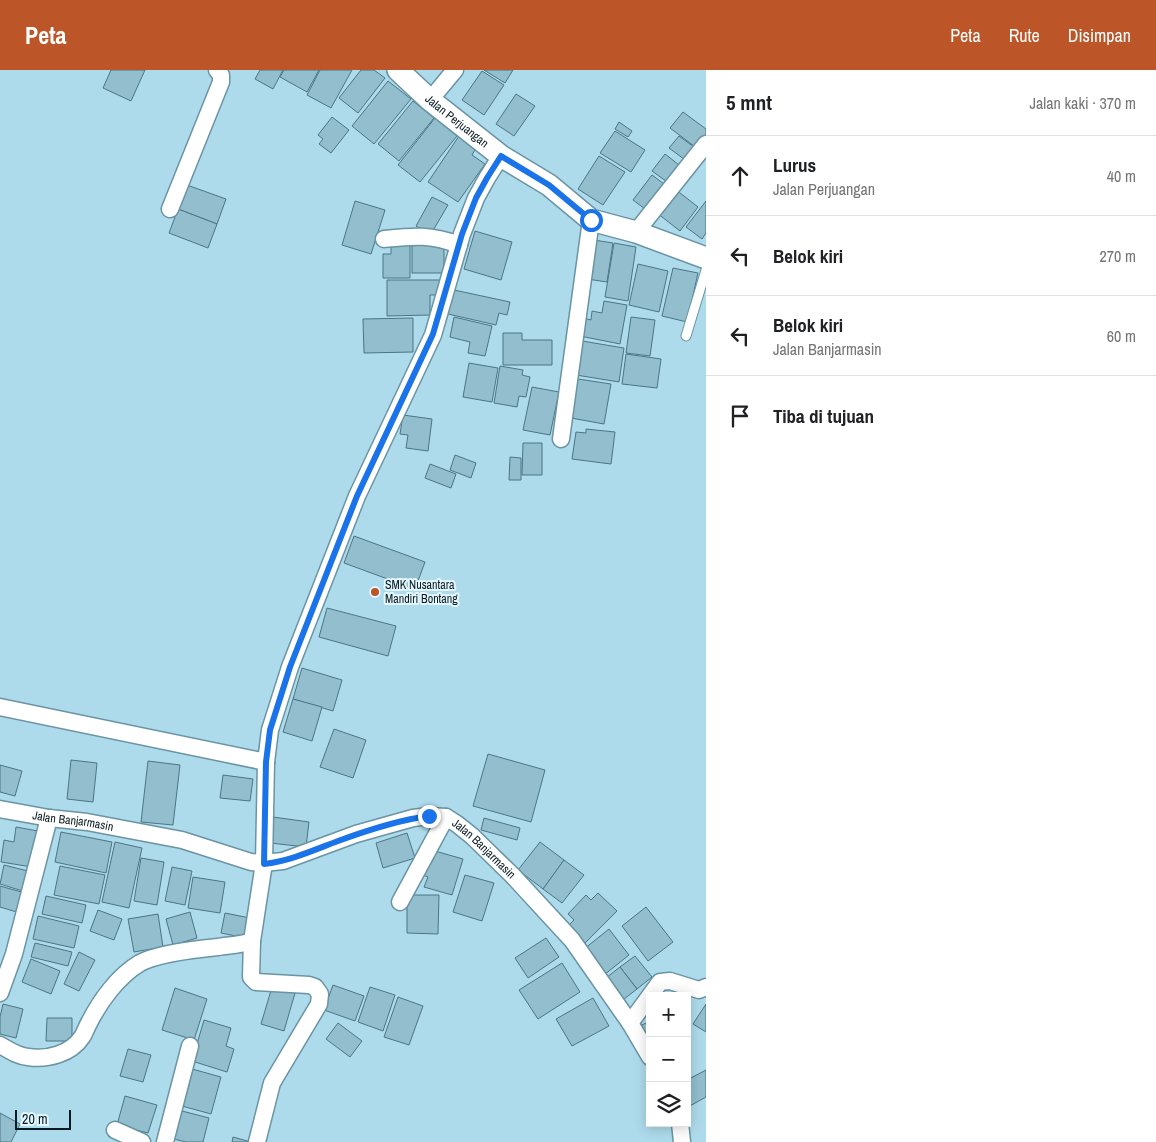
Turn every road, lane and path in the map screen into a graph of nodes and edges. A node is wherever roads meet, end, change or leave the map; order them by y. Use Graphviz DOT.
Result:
graph roads {
  1 [pos="217,70"];
  2 [pos="398,70"];
  3 [pos="455,70"];
  4 [pos="430,100"];
  5 [pos="706,144"];
  6 [pos="501,156"];
  7 [pos="170,209"];
  8 [pos="591,220"];
  9 [pos="636,232"];
  10 [pos="384,239"];
  11 [pos="459,245"];
  12 [pos="706,258"];
  13 [pos="706,270"];
  14 [pos="686,336"];
  15 [pos="561,439"];
  16 [pos="0,707"];
  17 [pos="266,762"];
  18 [pos="0,808"];
  19 [pos="446,817"];
  20 [pos="49,818"];
  21 [pos="264,864"];
  22 [pos="400,902"];
  23 [pos="252,944"];
  24 [pos="706,987"];
  25 [pos="0,993"];
  26 [pos="630,1024"];
  27 [pos="0,1045"];
  28 [pos="190,1046"];
  29 [pos="646,1050"];
  30 [pos="680,1127"];
  31 [pos="115,1130"];
  32 [pos="142,1142"];
  33 [pos="165,1142"];
  34 [pos="257,1142"];
  35 [pos="682,1142"];
  1 -- 7 [label="street"];
  2 -- 4 [label="street, Jalan Perjuangan"];
  3 -- 4 [label="street"];
  4 -- 6 [label="street, Jalan Perjuangan"];
  5 -- 9 [label="street"];
  6 -- 8 [label="street, Jalan Perjuangan"];
  6 -- 11 [label="street"];
  8 -- 9 [label="street, Jalan Perjuangan"];
  8 -- 15 [label="street"];
  9 -- 12 [label="street, Jalan Perjuangan"];
  10 -- 11 [label="street"];
  11 -- 17 [label="street"];
  13 -- 14 [label="lane"];
  16 -- 17 [label="street"];
  17 -- 21 [label="street"];
  18 -- 20 [label="street, Jalan Banjarmasin"];
  19 -- 21 [label="street, Jalan Banjarmasin"];
  19 -- 22 [label="street"];
  19 -- 26 [label="street, Jalan Banjarmasin"];
  20 -- 21 [label="street, Jalan Banjarmasin"];
  20 -- 25 [label="street"];
  21 -- 23 [label="street"];
  23 -- 27 [label="street"];
  23 -- 34 [label="street"];
  24 -- 26 [label="street"];
  26 -- 29 [label="street, Jalan Banjarmasin"];
  28 -- 33 [label="street"];
  30 -- 35 [label="street"];
  31 -- 32 [label="street"];
}
